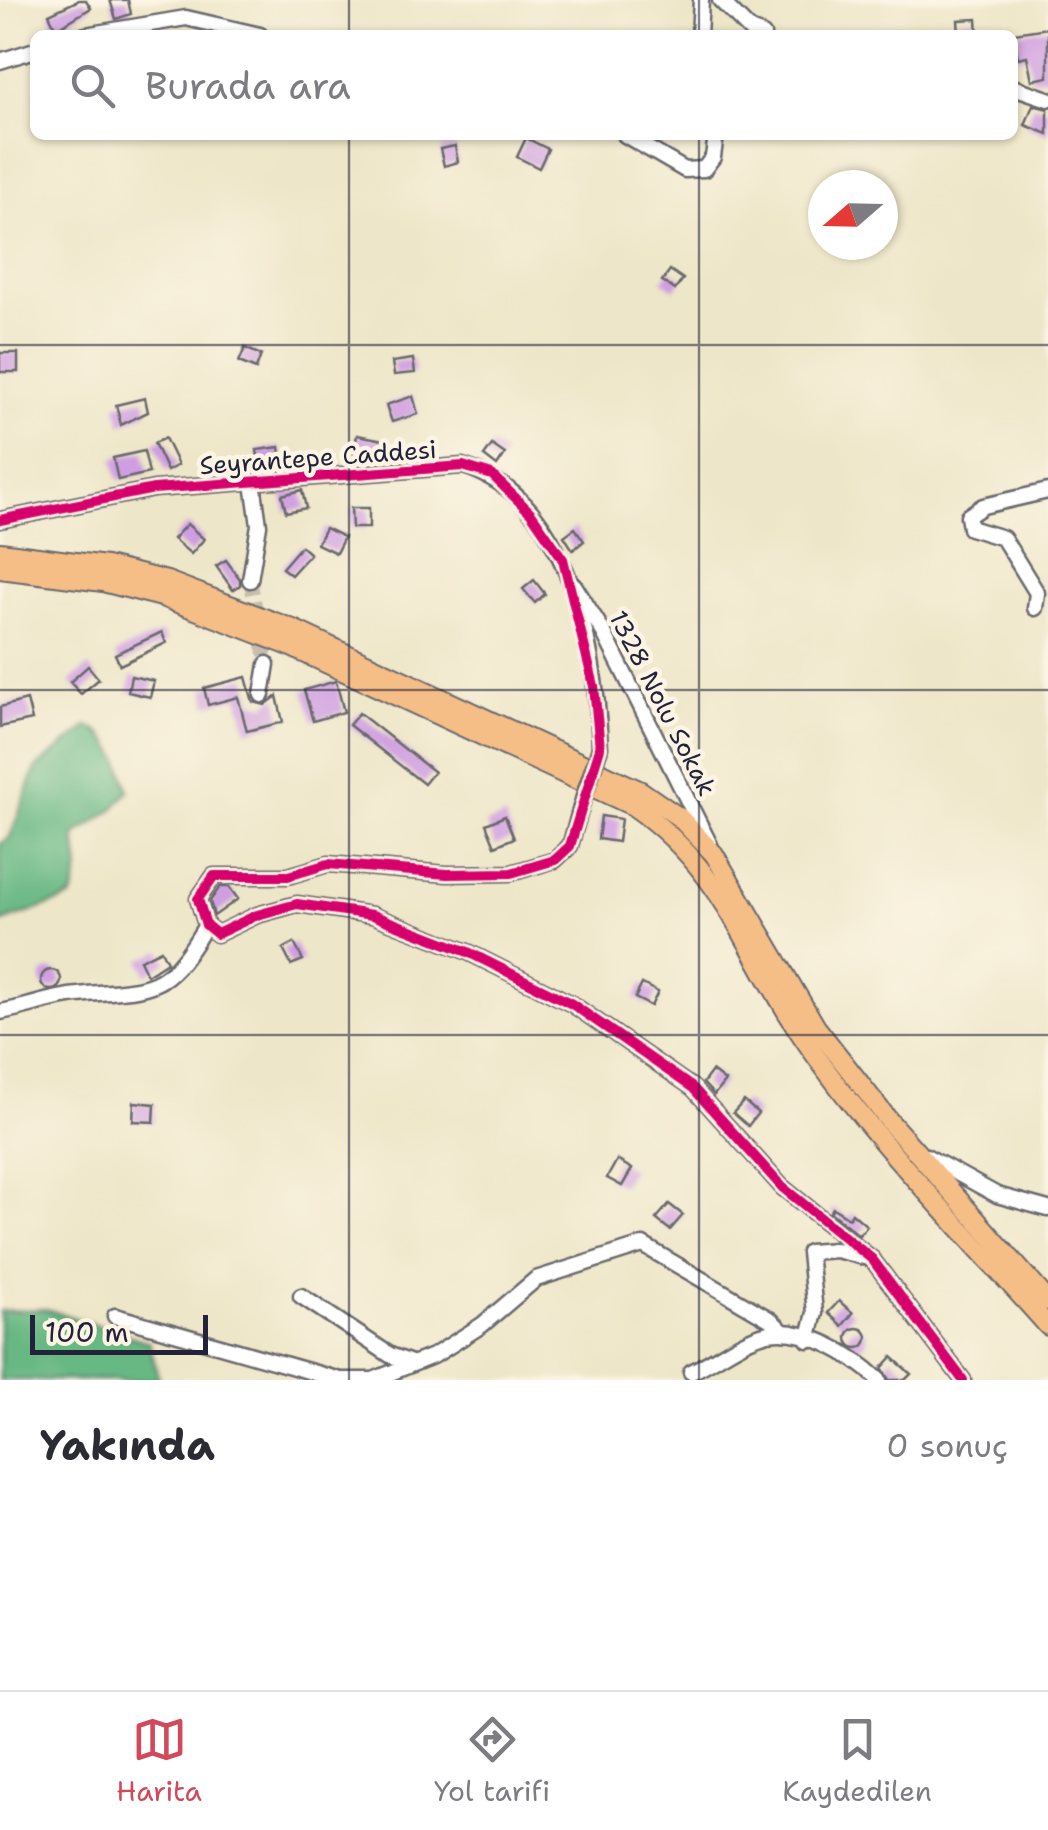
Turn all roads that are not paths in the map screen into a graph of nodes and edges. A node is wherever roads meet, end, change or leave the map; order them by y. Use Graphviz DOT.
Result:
graph roads {
  1 [pos="701,0"];
  2 [pos="720,0"];
  3 [pos="113,30"];
  4 [pos="240,30"];
  5 [pos="699,30"];
  6 [pos="750,30"];
  7 [pos="30,52"];
  8 [pos="0,61"];
  9 [pos="1018,89"];
  10 [pos="1048,99"];
  11 [pos="633,140"];
  12 [pos="716,140"];
  13 [pos="253,483"];
  14 [pos="1048,490"];
  15 [pos="0,520"];
  16 [pos="0,552"];
  17 [pos="0,569"];
  18 [pos="566,571"];
  19 [pos="250,580"];
  20 [pos="1035,608"];
  21 [pos="267,664"];
  22 [pos="262,695"];
  23 [pos="716,857"];
  24 [pos="206,925"];
  25 [pos="0,1012"];
  26 [pos="912,1147"];
  27 [pos="1048,1209"];
  28 [pos="872,1259"];
  29 [pos="301,1296"];
  30 [pos="1048,1300"];
  31 [pos="115,1316"];
  32 [pos="1048,1326"];
  33 [pos="783,1332"];
  34 [pos="808,1340"];
  35 [pos="411,1363"];
  36 [pos="691,1372"];
  37 [pos="880,1380"];
  38 [pos="962,1380"];
  1 -- 5 [label="street"];
  2 -- 6 [label="street"];
  3 -- 4 [label="street"];
  7 -- 8 [label="street"];
  9 -- 10 [label="street"];
  11 -- 12 [label="street"];
  13 -- 15 [label="street, Seyrantepe Caddesi"];
  13 -- 18 [label="street, Seyrantepe Caddesi"];
  13 -- 19 [label="street"];
  14 -- 20 [label="street"];
  16 -- 23 [label="main road"];
  17 -- 32 [label="main road"];
  18 -- 23 [label="street, 1328 Nolu Sokak"];
  18 -- 24 [label="street, Seyrantepe Caddesi, bridge"];
  21 -- 22 [label="street"];
  23 -- 26 [label="main road"];
  24 -- 25 [label="street"];
  24 -- 28 [label="street"];
  26 -- 27 [label="street"];
  26 -- 30 [label="main road"];
  28 -- 34 [label="street"];
  28 -- 38 [label="street"];
  29 -- 35 [label="street"];
  31 -- 35 [label="street"];
  33 -- 34 [label="street"];
  33 -- 35 [label="street"];
  33 -- 36 [label="street"];
  34 -- 37 [label="street"];
}
